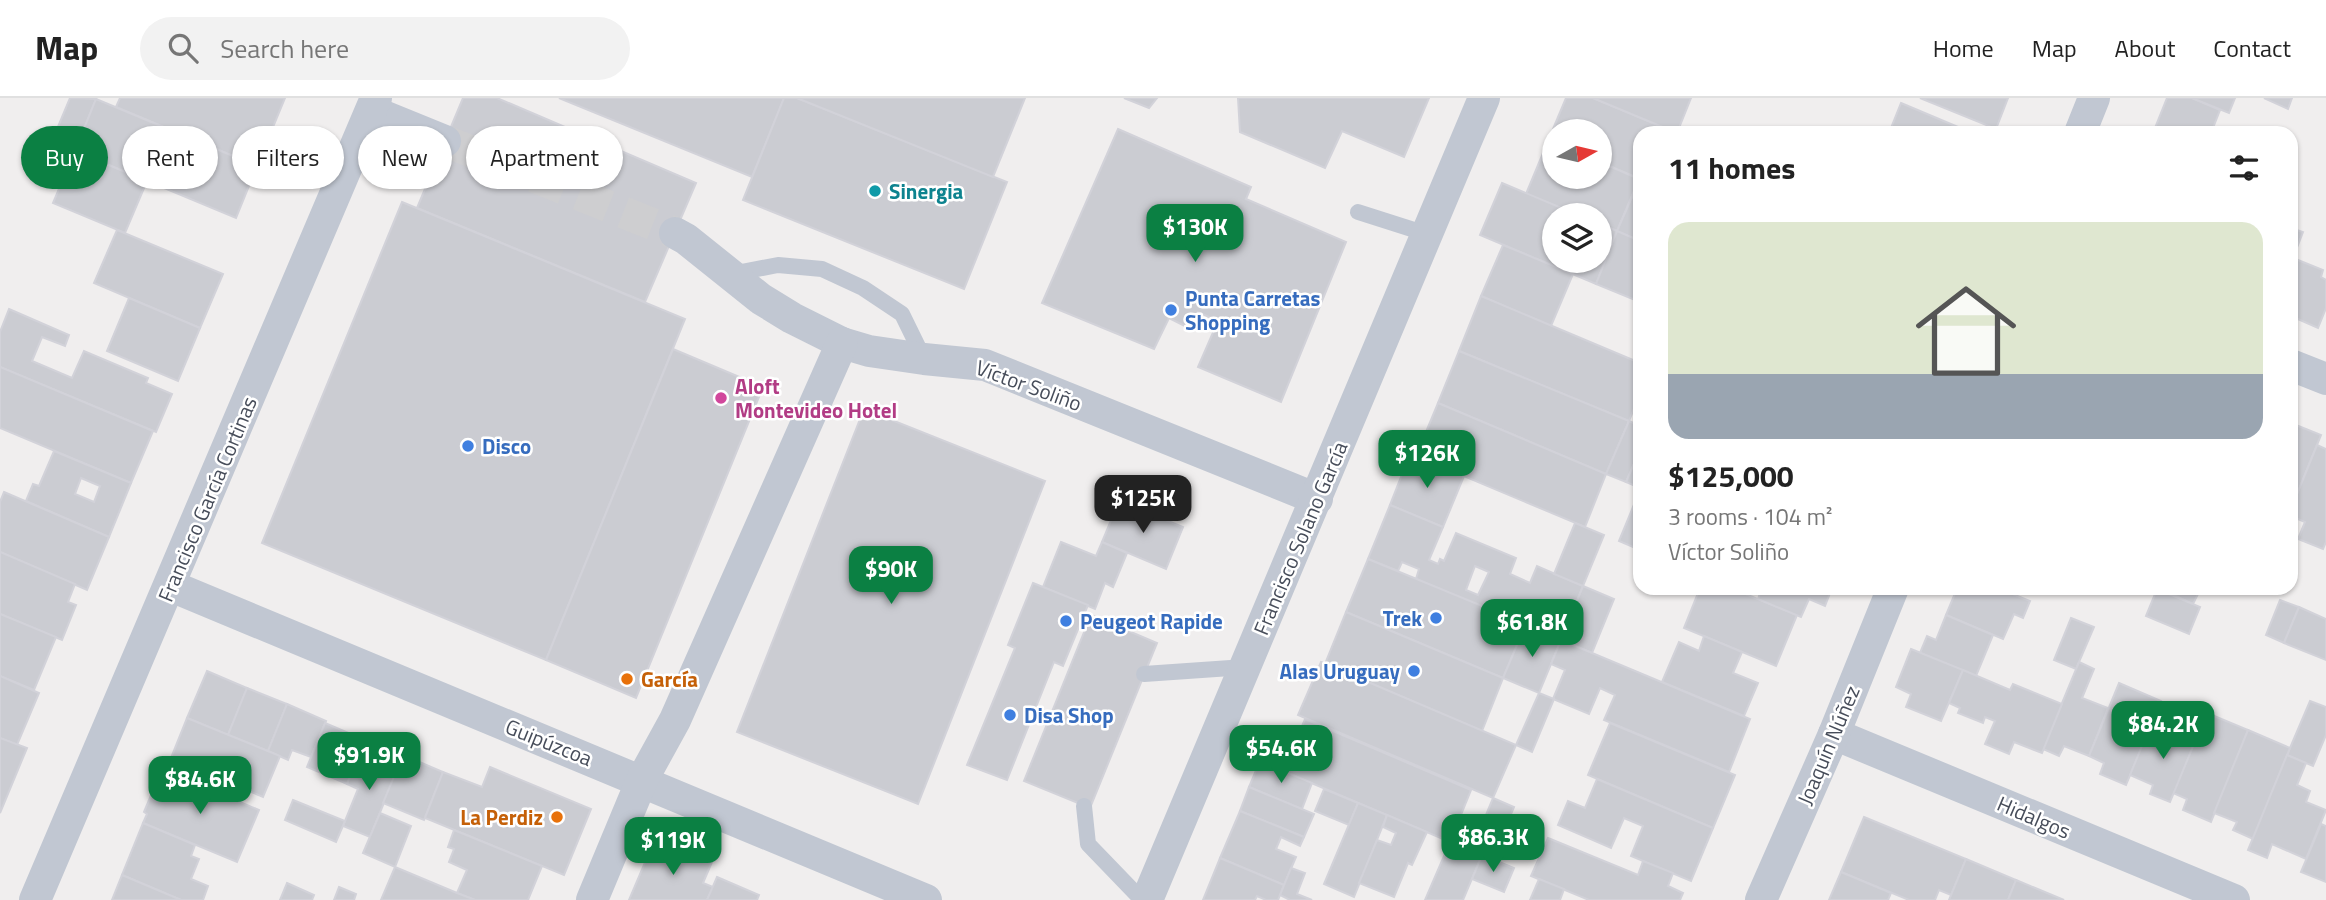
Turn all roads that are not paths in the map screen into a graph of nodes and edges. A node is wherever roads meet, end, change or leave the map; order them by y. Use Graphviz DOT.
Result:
graph roads {
  1 [pos="1484,98"];
  2 [pos="2094,98"];
  3 [pos="374,105"];
  4 [pos="415,126"];
  5 [pos="2083,126"];
  6 [pos="1358,212"];
  7 [pos="675,233"];
  8 [pos="1427,234"];
  9 [pos="731,274"];
  10 [pos="842,343"];
  11 [pos="924,359"];
  12 [pos="2298,368"];
  13 [pos="2326,379"];
  14 [pos="1317,499"];
  15 [pos="171,586"];
  16 [pos="1890,595"];
  17 [pos="1245,667"];
  18 [pos="1144,674"];
  19 [pos="1834,734"];
  20 [pos="642,780"];
  21 [pos="1084,806"];
  22 [pos="35,900"];
  23 [pos="592,900"];
  24 [pos="926,900"];
  25 [pos="1144,900"];
  26 [pos="1761,900"];
  27 [pos="2234,900"];
  1 -- 8 [label="street, Francisco Solano García"];
  2 -- 5 [label="street"];
  3 -- 4 [label="street"];
  3 -- 15 [label="street, Francisco García Cortinas"];
  6 -- 8 [label="lane"];
  7 -- 9 [label="street, Víctor Soliño"];
  8 -- 14 [label="street, Francisco Solano García"];
  9 -- 10 [label="street, Víctor Soliño"];
  9 -- 11 [label="lane"];
  10 -- 11 [label="street, Víctor Soliño"];
  10 -- 20 [label="street"];
  11 -- 14 [label="street, Víctor Soliño"];
  12 -- 13 [label="street"];
  14 -- 17 [label="street, Francisco Solano García"];
  15 -- 20 [label="street, Guipúzcoa"];
  15 -- 22 [label="street, Francisco García Cortinas"];
  16 -- 19 [label="street, Joaquín Núñez"];
  17 -- 18 [label="lane"];
  17 -- 25 [label="street, Francisco Solano García"];
  19 -- 26 [label="street, Joaquín Núñez"];
  19 -- 27 [label="street, Hidalgos"];
  20 -- 23 [label="street"];
  20 -- 24 [label="street, Guipúzcoa"];
  21 -- 25 [label="lane"];
}
